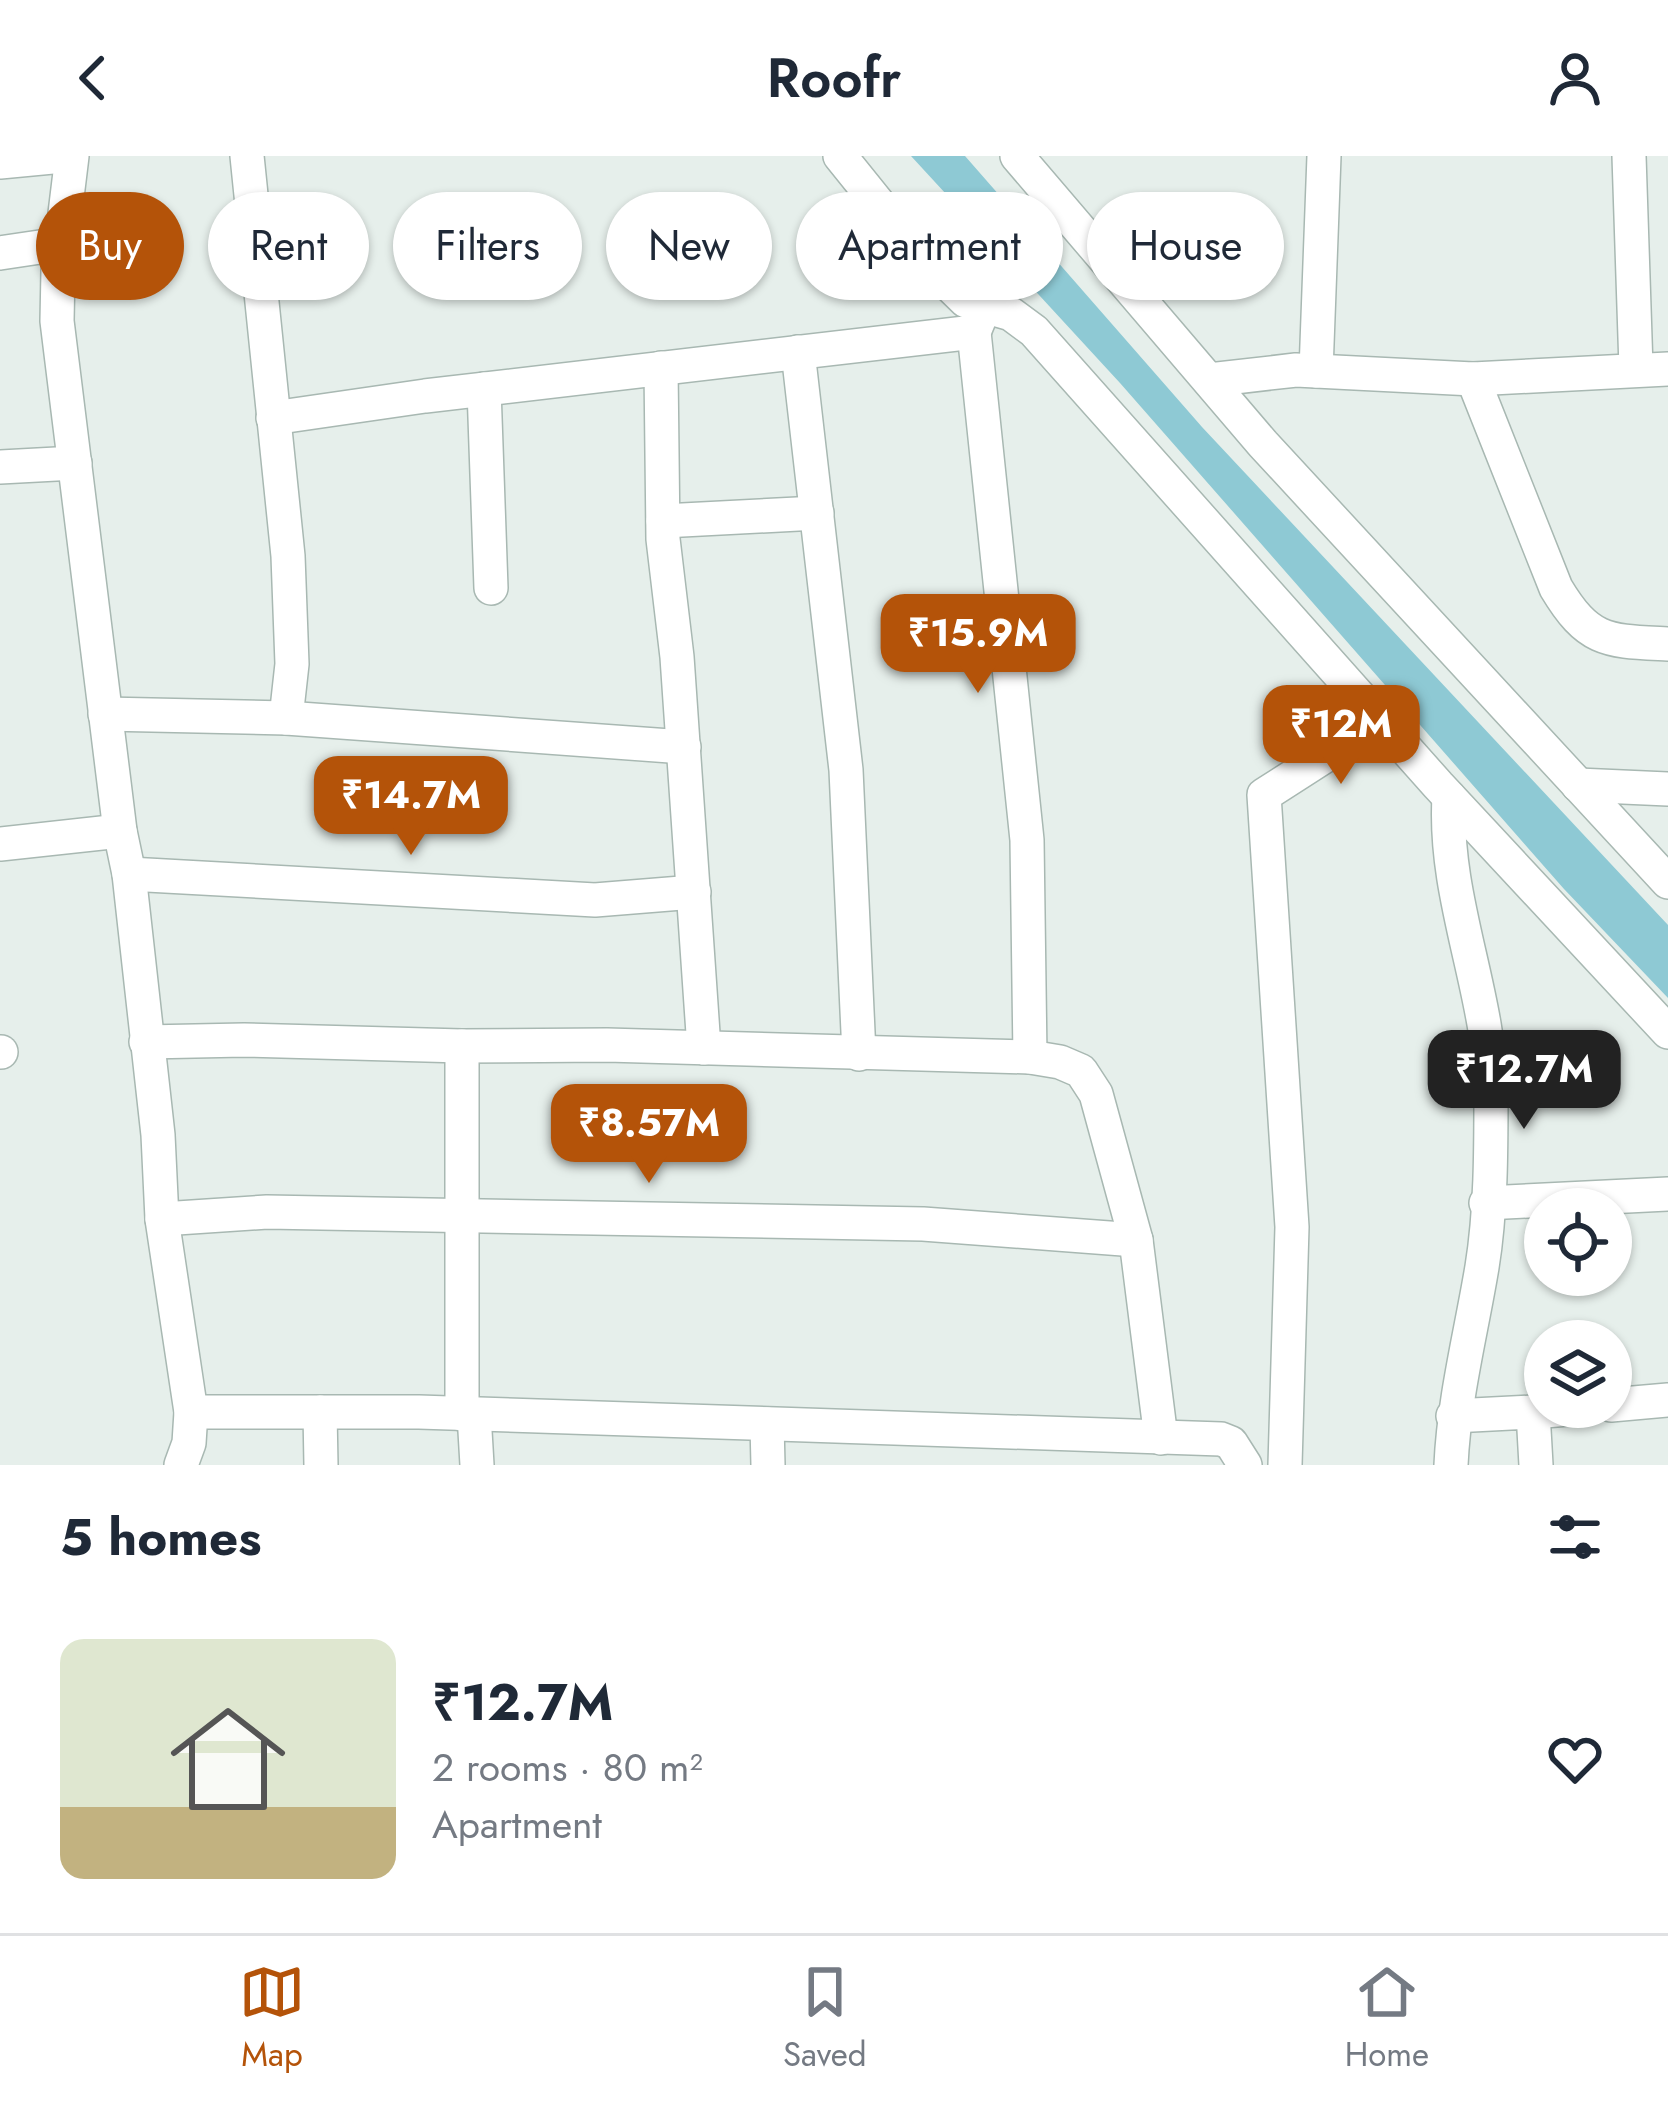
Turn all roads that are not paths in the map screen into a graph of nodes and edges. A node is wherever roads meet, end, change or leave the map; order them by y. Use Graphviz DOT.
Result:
graph roads {
  1 [pos="67,156"];
  2 [pos="247,156"];
  3 [pos="840,156"];
  4 [pos="1017,156"];
  5 [pos="1324,156"];
  6 [pos="1629,156"];
  7 [pos="0,162"];
  8 [pos="64,192"];
  9 [pos="36,248"];
  10 [pos="0,253"];
  11 [pos="58,300"];
  12 [pos="979,320"];
  13 [pos="798,352"];
  14 [pos="661,368"];
  15 [pos="1652,369"];
  16 [pos="1316,371"];
  17 [pos="1473,379"];
  18 [pos="1209,380"];
  19 [pos="484,389"];
  20 [pos="273,418"];
  21 [pos="76,464"];
  22 [pos="0,467"];
  23 [pos="817,513"];
  24 [pos="663,521"];
  25 [pos="491,588"];
  26 [pos="1668,644"];
  27 [pos="105,714"];
  28 [pos="286,718"];
  29 [pos="1382,720"];
  30 [pos="684,747"];
  31 [pos="1578,785"];
  32 [pos="1668,789"];
  33 [pos="1449,796"];
  34 [pos="120,831"];
  35 [pos="0,844"];
  36 [pos="129,874"];
  37 [pos="1668,882"];
  38 [pos="694,892"];
  39 [pos="1668,1032"];
  40 [pos="146,1042"];
  41 [pos="462,1046"];
  42 [pos="704,1048"];
  43 [pos="859,1054"];
  44 [pos="1030,1057"];
  45 [pos="1668,1194"];
  46 [pos="1486,1203"];
  47 [pos="463,1214"];
  48 [pos="162,1219"];
  49 [pos="1136,1240"];
  50 [pos="1668,1400"];
  51 [pos="1632,1403"];
  52 [pos="191,1412"];
  53 [pos="320,1412"];
  54 [pos="1524,1412"];
  55 [pos="468,1414"];
  56 [pos="1453,1416"];
  57 [pos="767,1424"];
  58 [pos="1535,1428"];
  59 [pos="1161,1438"];
  60 [pos="181,1465"];
  61 [pos="321,1465"];
  62 [pos="477,1465"];
  63 [pos="768,1465"];
  64 [pos="1246,1465"];
  65 [pos="1285,1465"];
  66 [pos="1450,1465"];
  67 [pos="1536,1465"];
  1 -- 7 [label="street"];
  1 -- 8 [label="street"];
  2 -- 20 [label="street"];
  3 -- 12 [label="street"];
  4 -- 18 [label="street"];
  5 -- 16 [label="street"];
  6 -- 15 [label="street"];
  9 -- 10 [label="street"];
  11 -- 21 [label="street"];
  12 -- 13 [label="street"];
  12 -- 29 [label="street"];
  12 -- 44 [label="street"];
  13 -- 14 [label="street"];
  13 -- 23 [label="street"];
  14 -- 19 [label="street"];
  14 -- 24 [label="street"];
  15 -- 17 [label="street"];
  16 -- 17 [label="street"];
  16 -- 18 [label="street"];
  17 -- 26 [label="street"];
  18 -- 31 [label="street"];
  19 -- 20 [label="street"];
  19 -- 25 [label="street"];
  20 -- 28 [label="street"];
  21 -- 22 [label="street"];
  21 -- 27 [label="street"];
  23 -- 24 [label="street"];
  23 -- 43 [label="street"];
  24 -- 30 [label="street"];
  27 -- 28 [label="street"];
  27 -- 34 [label="street"];
  28 -- 30 [label="street"];
  29 -- 33 [label="street"];
  29 -- 65 [label="street"];
  30 -- 38 [label="street"];
  31 -- 32 [label="street"];
  31 -- 37 [label="street"];
  33 -- 39 [label="street"];
  33 -- 46 [label="street"];
  34 -- 35 [label="street"];
  34 -- 36 [label="street"];
  36 -- 38 [label="street"];
  36 -- 40 [label="street"];
  38 -- 42 [label="street"];
  40 -- 41 [label="street"];
  40 -- 48 [label="street"];
  41 -- 42 [label="street"];
  41 -- 47 [label="street"];
  42 -- 43 [label="street"];
  43 -- 44 [label="street"];
  44 -- 49 [label="street"];
  45 -- 46 [label="street"];
  46 -- 56 [label="street"];
  47 -- 48 [label="street"];
  47 -- 49 [label="street"];
  47 -- 55 [label="street"];
  48 -- 52 [label="street"];
  49 -- 59 [label="street"];
  50 -- 51 [label="street"];
  52 -- 53 [label="street"];
  52 -- 60 [label="street"];
  53 -- 55 [label="street"];
  53 -- 61 [label="street"];
  54 -- 56 [label="street"];
  55 -- 57 [label="street"];
  55 -- 62 [label="street"];
  56 -- 66 [label="street"];
  57 -- 59 [label="street"];
  57 -- 63 [label="street"];
  58 -- 67 [label="street"];
  59 -- 64 [label="street"];
}
